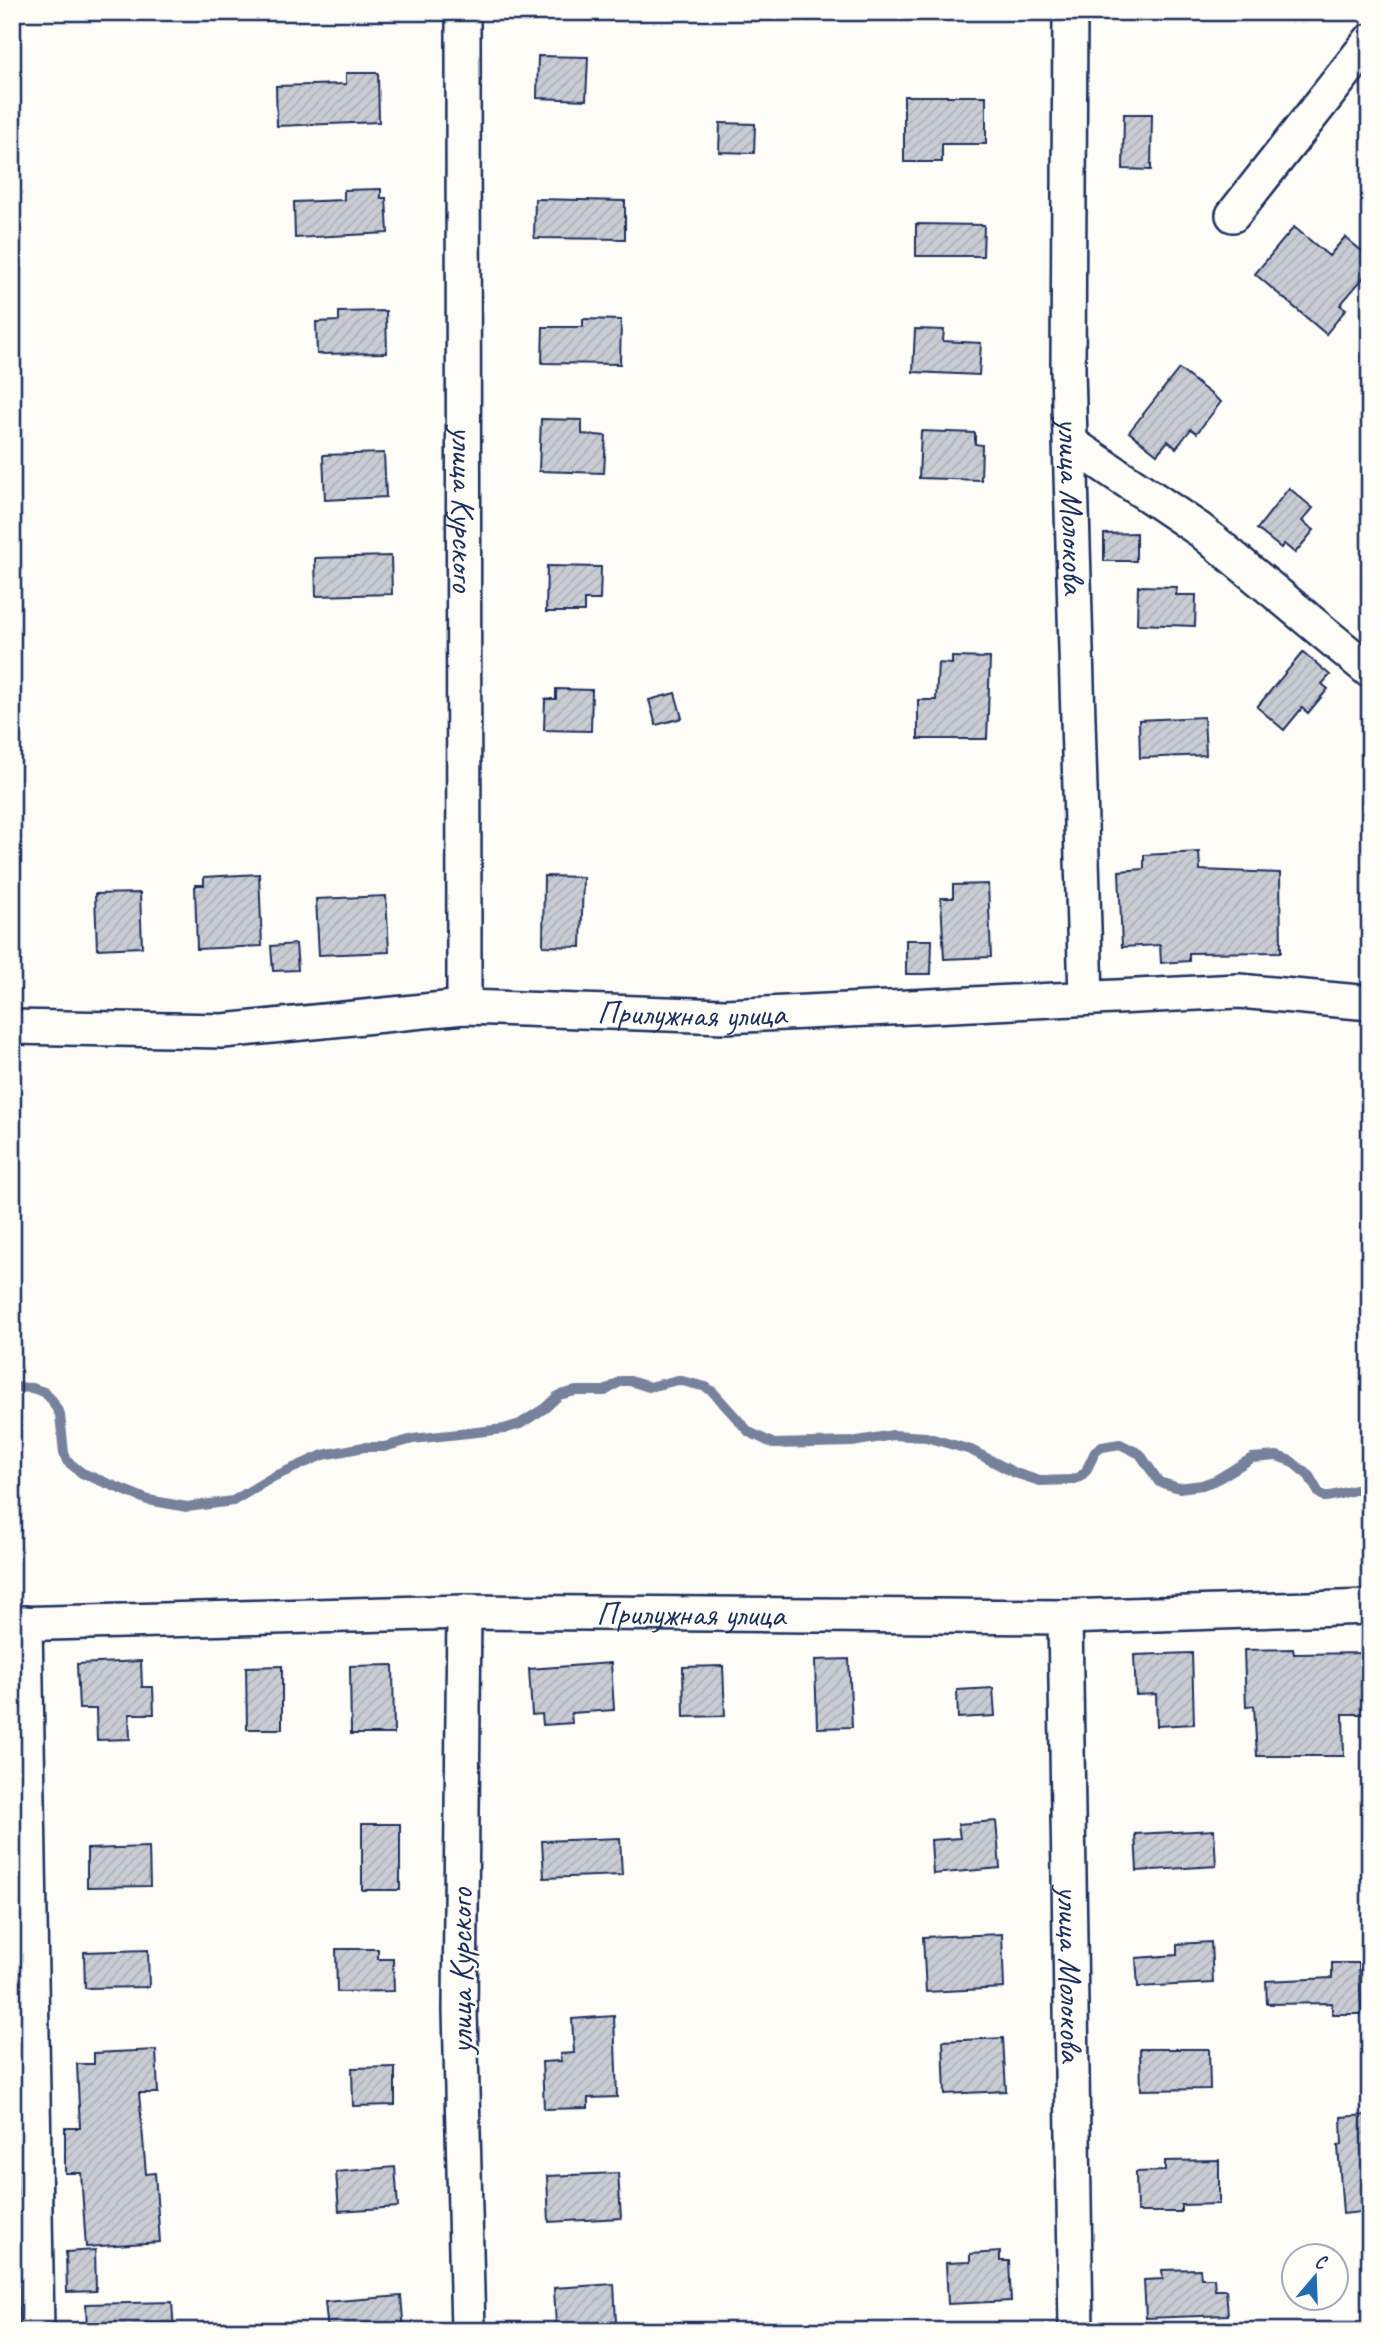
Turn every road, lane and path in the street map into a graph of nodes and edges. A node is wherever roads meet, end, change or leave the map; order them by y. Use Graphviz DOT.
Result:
graph roads {
  1 [pos="463,12"];
  2 [pos="1070,12"];
  3 [pos="1370,41"];
  4 [pos="1233,215"];
  5 [pos="1072,444"];
  6 [pos="1370,671"];
  7 [pos="1086,998"];
  8 [pos="1370,1003"];
  9 [pos="464,1007"];
  10 [pos="12,1027"];
  11 [pos="1370,1607"];
  12 [pos="464,1612"];
  13 [pos="1065,1617"];
  14 [pos="19,1623"];
  15 [pos="37,2331"];
  16 [pos="468,2331"];
  17 [pos="1076,2331"];
  1 -- 9 [label="street, улица Курского"];
  2 -- 5 [label="street, улица Молокова"];
  3 -- 4 [label="street"];
  5 -- 6 [label="street"];
  5 -- 7 [label="street, улица Молокова"];
  7 -- 8 [label="street, Прилужная улица"];
  7 -- 9 [label="street, Прилужная улица"];
  9 -- 10 [label="street, Прилужная улица"];
  11 -- 13 [label="street, Прилужная улица"];
  12 -- 13 [label="street, Прилужная улица"];
  12 -- 14 [label="street, Прилужная улица"];
  12 -- 16 [label="street, улица Курского"];
  13 -- 17 [label="street, улица Молокова"];
  14 -- 15 [label="street"];
}
